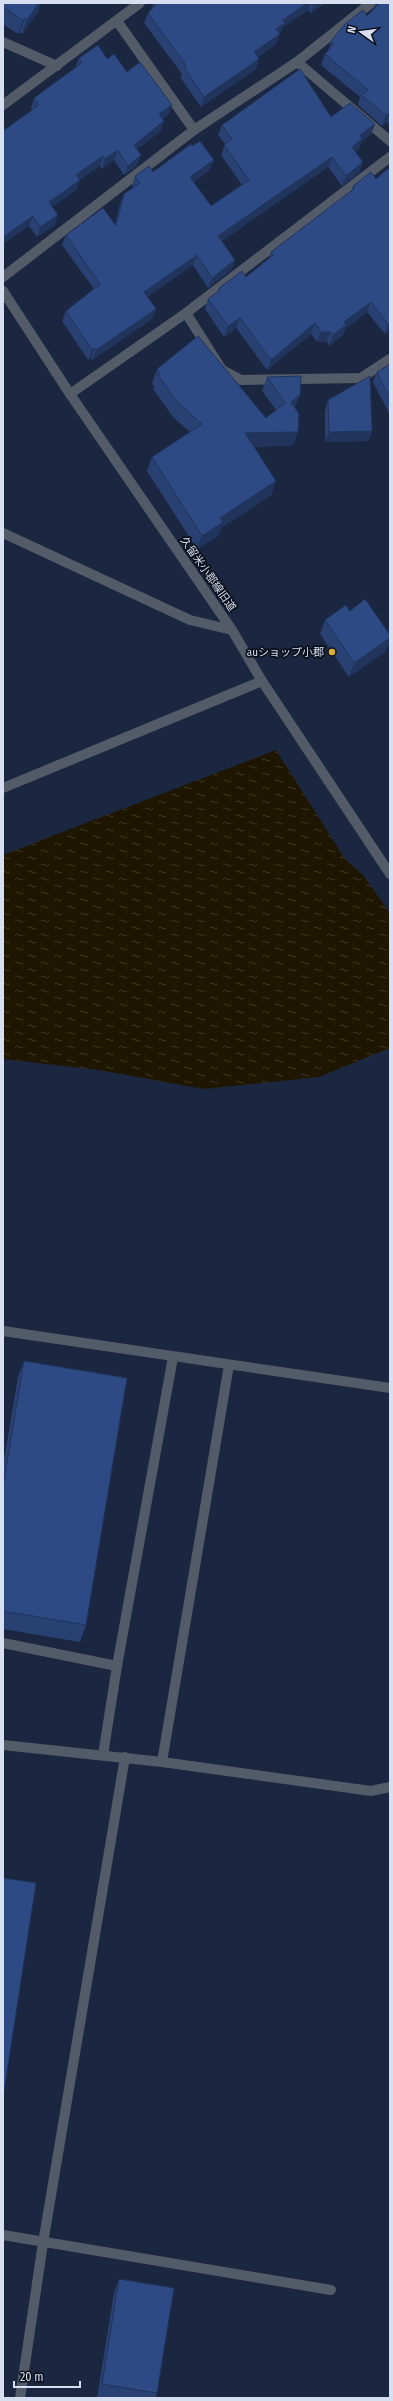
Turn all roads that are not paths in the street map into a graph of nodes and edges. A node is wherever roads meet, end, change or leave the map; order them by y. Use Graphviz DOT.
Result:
graph roads {
  1 [pos="140,3"];
  2 [pos="371,3"];
  3 [pos="117,21"];
  4 [pos="3,42"];
  5 [pos="297,62"];
  6 [pos="57,66"];
  7 [pos="3,105"];
  8 [pos="194,130"];
  9 [pos="390,141"];
  10 [pos="390,157"];
  11 [pos="3,277"];
  12 [pos="3,291"];
  13 [pos="186,313"];
  14 [pos="390,358"];
  15 [pos="70,394"];
  16 [pos="3,533"];
  17 [pos="232,630"];
  18 [pos="262,681"];
  19 [pos="3,788"];
  20 [pos="390,874"];
  21 [pos="3,1331"];
  22 [pos="173,1357"];
  23 [pos="229,1365"];
  24 [pos="390,1388"];
  25 [pos="3,1643"];
  26 [pos="117,1666"];
  27 [pos="3,1745"];
  28 [pos="103,1755"];
  29 [pos="125,1757"];
  30 [pos="162,1762"];
  31 [pos="390,1787"];
  32 [pos="3,2235"];
  33 [pos="44,2243"];
  34 [pos="331,2290"];
  35 [pos="20,2398"];
  1 -- 3 [label="street"];
  2 -- 5 [label="street"];
  3 -- 6 [label="street"];
  3 -- 8 [label="street"];
  4 -- 6 [label="street"];
  5 -- 8 [label="street"];
  5 -- 9 [label="street"];
  6 -- 7 [label="street"];
  8 -- 11 [label="street"];
  10 -- 13 [label="street"];
  12 -- 15 [label="street, 久留米小郡線旧道"];
  13 -- 14 [label="street"];
  13 -- 15 [label="street"];
  15 -- 17 [label="street, 久留米小郡線旧道"];
  16 -- 17 [label="street"];
  17 -- 18 [label="street, 久留米小郡線旧道"];
  18 -- 19 [label="street"];
  18 -- 20 [label="street, 久留米小郡線旧道"];
  21 -- 22 [label="street"];
  22 -- 23 [label="street"];
  22 -- 26 [label="street"];
  23 -- 24 [label="street"];
  23 -- 30 [label="street"];
  25 -- 26 [label="street"];
  26 -- 28 [label="street"];
  27 -- 28 [label="street"];
  28 -- 29 [label="street"];
  29 -- 30 [label="street"];
  29 -- 33 [label="street"];
  30 -- 31 [label="street"];
  32 -- 33 [label="street"];
  33 -- 34 [label="street"];
  33 -- 35 [label="street"];
}
